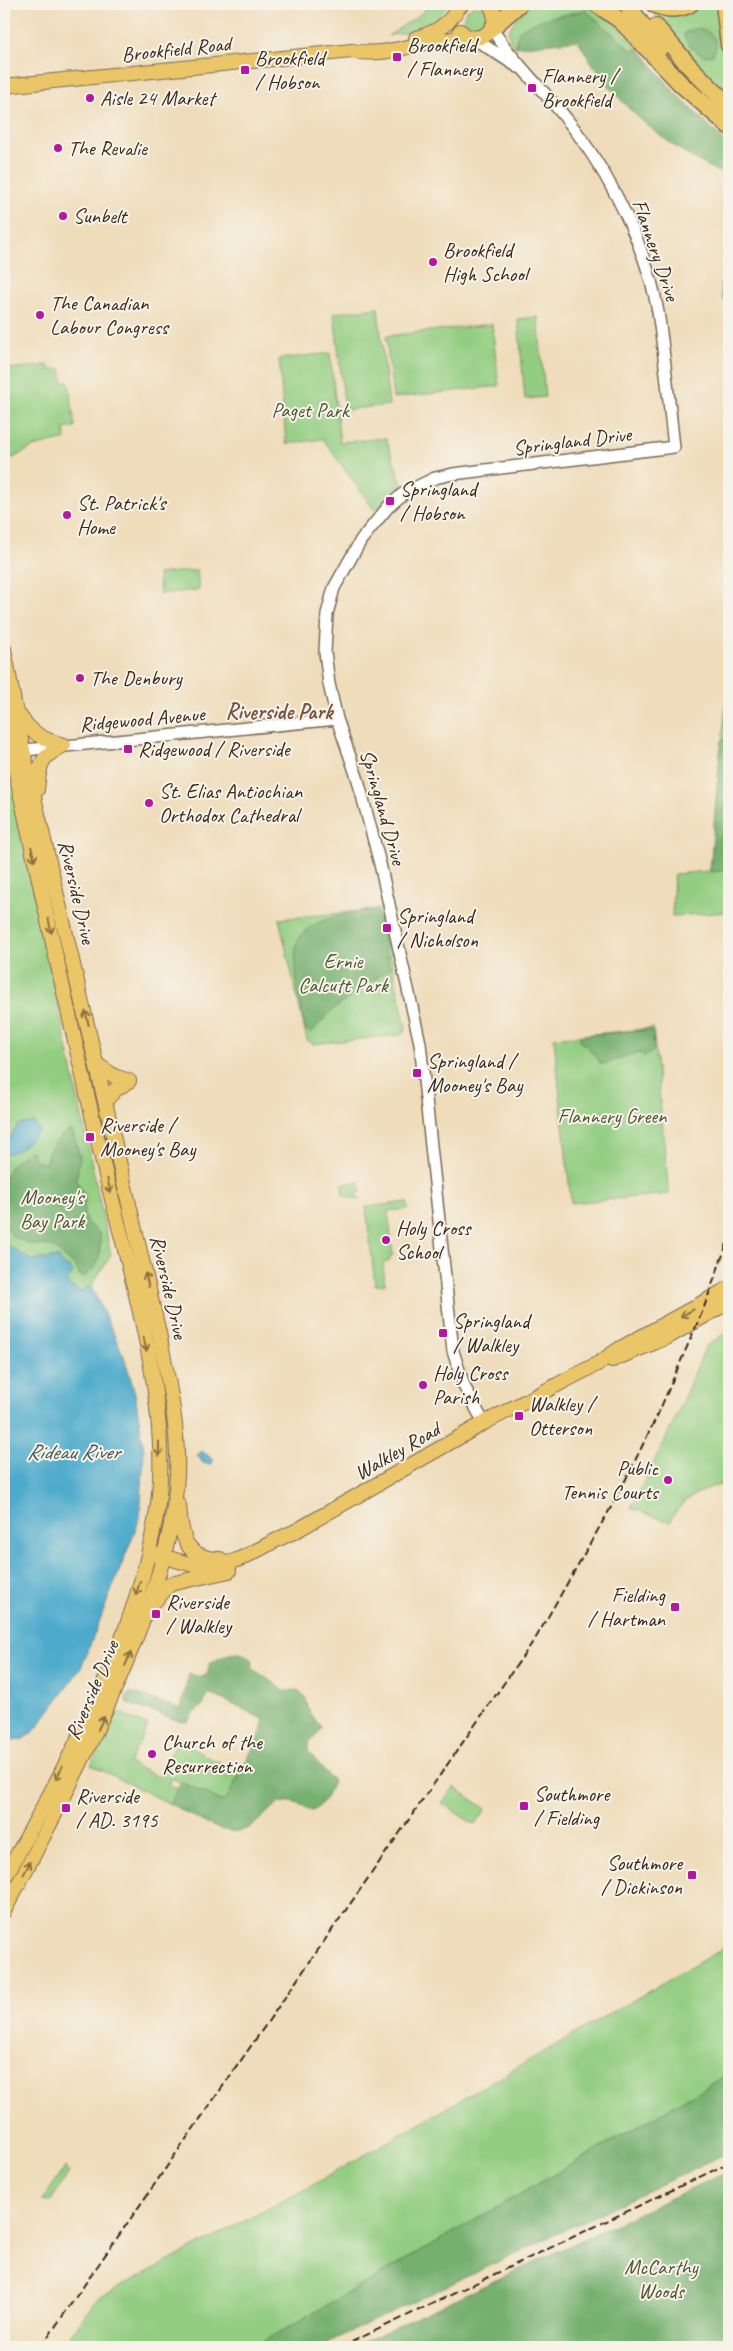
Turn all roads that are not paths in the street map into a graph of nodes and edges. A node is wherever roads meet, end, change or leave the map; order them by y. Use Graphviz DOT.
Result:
graph roads {
  1 [pos="518,4"];
  2 [pos="597,4"];
  3 [pos="627,4"];
  4 [pos="640,4"];
  5 [pos="654,4"];
  6 [pos="690,4"];
  7 [pos="724,4"];
  8 [pos="459,6"];
  9 [pos="495,16"];
  10 [pos="470,37"];
  11 [pos="729,45"];
  12 [pos="352,51"];
  13 [pos="520,67"];
  14 [pos="4,86"];
  15 [pos="729,106"];
  16 [pos="729,125"];
  17 [pos="674,448"];
  18 [pos="4,649"];
  19 [pos="10,713"];
  20 [pos="337,719"];
  21 [pos="64,745"];
  22 [pos="17,751"];
  23 [pos="36,803"];
  24 [pos="98,1065"];
  25 [pos="106,1100"];
  26 [pos="729,1288"];
  27 [pos="729,1302"];
  28 [pos="599,1363"];
  29 [pos="484,1423"];
  30 [pos="177,1475"];
  31 [pos="294,1532"];
  32 [pos="255,1551"];
  33 [pos="148,1555"];
  34 [pos="163,1559"];
  35 [pos="229,1570"];
  36 [pos="146,1611"];
  37 [pos="4,1878"];
  38 [pos="4,1911"];
  1 -- 9 [label="highway"];
  2 -- 16 [label="highway"];
  3 -- 16 [label="highway"];
  4 -- 15 [label="highway"];
  5 -- 6 [label="highway"];
  7 -- 11 [label="highway"];
  8 -- 10 [label="main road"];
  8 -- 12 [label="main road, Brookfield Road"];
  9 -- 10 [label="main road, Brookfield Road"];
  9 -- 13 [label="street, Flannery Drive"];
  10 -- 12 [label="main road, Brookfield Road"];
  10 -- 13 [label="street, Flannery Drive"];
  12 -- 14 [label="main road, Brookfield Road"];
  13 -- 17 [label="street, Flannery Drive"];
  17 -- 20 [label="street, Springland Drive"];
  18 -- 19 [label="main road, Riverside Drive"];
  19 -- 21 [label="main road"];
  19 -- 22 [label="main road, Riverside Drive"];
  20 -- 21 [label="street, Ridgewood Avenue"];
  20 -- 29 [label="street, Springland Drive"];
  21 -- 22 [label="street, Ridgewood Avenue"];
  21 -- 23 [label="main road"];
  22 -- 23 [label="main road, Riverside Drive"];
  22 -- 33 [label="main road, Riverside Drive, one-way"];
  24 -- 23 [label="main road, Riverside Drive, one-way"];
  24 -- 25 [label="main road, Riverside Drive"];
  24 -- 25 [label="main road"];
  30 -- 25 [label="main road, Riverside Drive, one-way"];
  26 -- 28 [label="main road, Walkley Road, one-way"];
  27 -- 28 [label="main road, Walkley Road"];
  28 -- 29 [label="main road, Walkley Road"];
  29 -- 31 [label="main road, Walkley Road"];
  30 -- 32 [label="main road"];
  30 -- 34 [label="main road, Riverside Drive"];
  31 -- 32 [label="main road, Walkley Road"];
  31 -- 35 [label="main road, Walkley Road"];
  32 -- 34 [label="main road, Walkley Road"];
  33 -- 34 [label="main road, Walkley Road"];
  33 -- 37 [label="main road, Riverside Drive, one-way"];
  34 -- 35 [label="main road, Walkley Road"];
  34 -- 36 [label="main road, Riverside Drive"];
  35 -- 36 [label="main road"];
  38 -- 36 [label="main road, Riverside Drive, one-way"];
}
